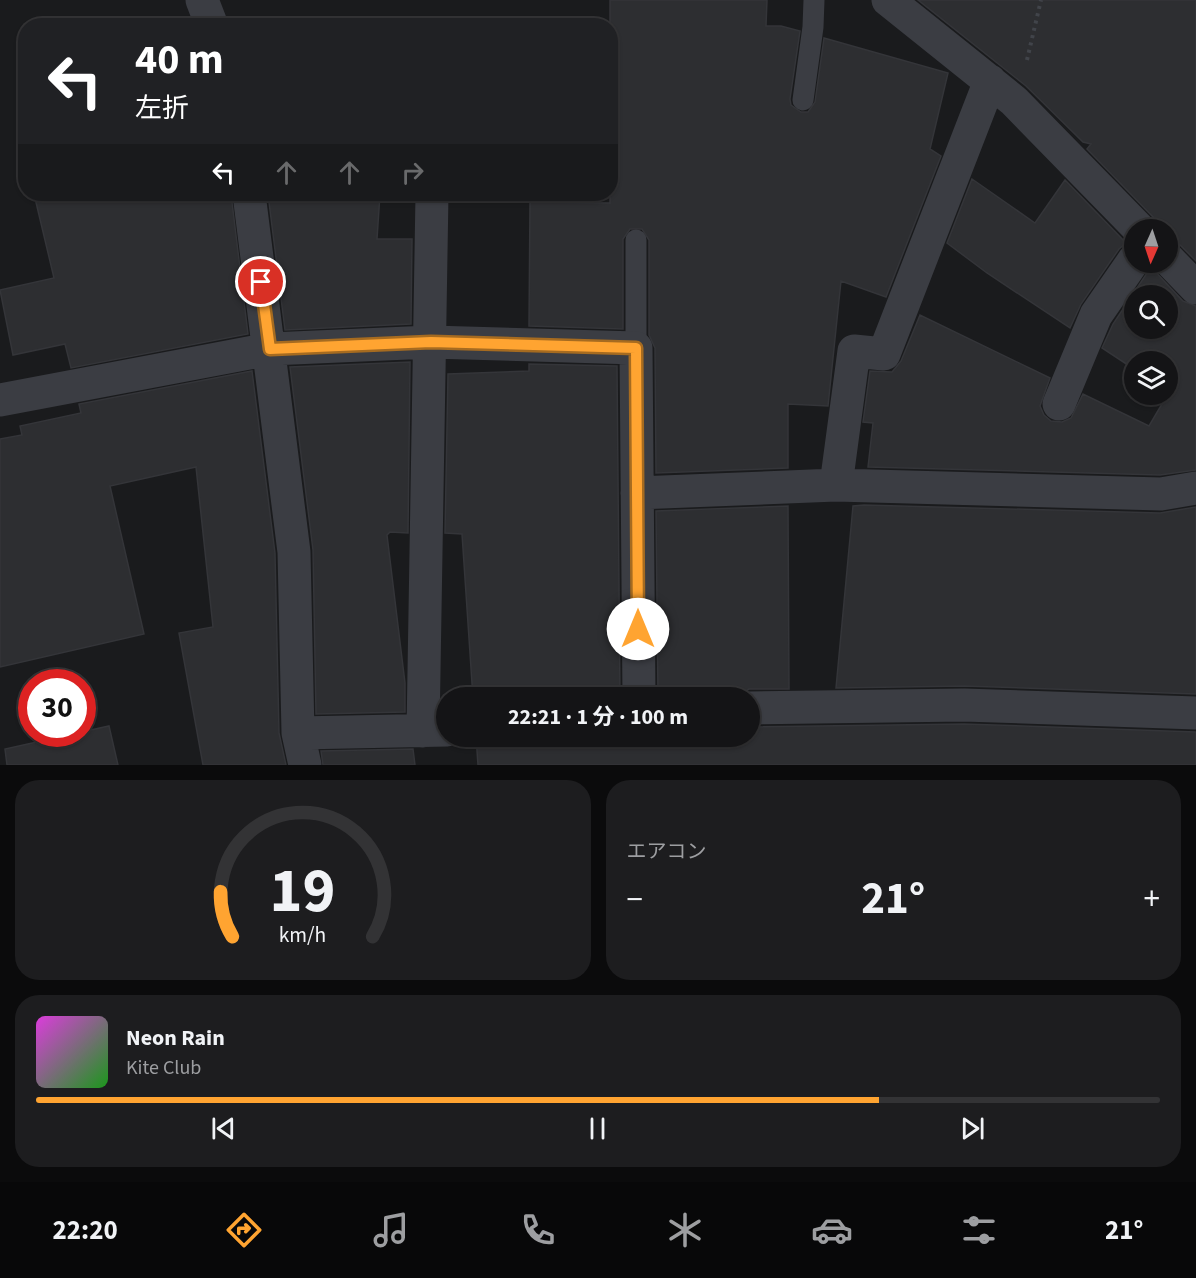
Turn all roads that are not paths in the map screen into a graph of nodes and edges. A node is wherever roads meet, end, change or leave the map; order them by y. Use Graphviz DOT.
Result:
graph roads {
  1 [pos="202,0"];
  2 [pos="814,0"];
  3 [pos="888,0"];
  4 [pos="209,18"];
  5 [pos="1002,91"];
  6 [pos="803,100"];
  7 [pos="250,201"];
  8 [pos="432,201"];
  9 [pos="1129,219"];
  10 [pos="636,240"];
  11 [pos="1178,269"];
  12 [pos="1125,273"];
  13 [pos="1196,288"];
  14 [pos="431,342"];
  15 [pos="636,348"];
  16 [pos="270,349"];
  17 [pos="0,400"];
  18 [pos="1059,404"];
  19 [pos="836,484"];
  20 [pos="1196,488"];
  21 [pos="637,493"];
  22 [pos="639,687"];
  23 [pos="760,708"];
  24 [pos="1196,713"];
  25 [pos="435,731"];
  26 [pos="298,733"];
  27 [pos="305,765"];
  1 -- 4 [label="street"];
  2 -- 6 [label="lane"];
  3 -- 5 [label="street"];
  5 -- 9 [label="street"];
  5 -- 19 [label="street"];
  7 -- 16 [label="street"];
  8 -- 14 [label="street"];
  10 -- 15 [label="lane"];
  11 -- 13 [label="street"];
  12 -- 18 [label="street"];
  14 -- 15 [label="street"];
  14 -- 16 [label="street"];
  14 -- 25 [label="street"];
  15 -- 21 [label="street"];
  16 -- 17 [label="street"];
  16 -- 26 [label="street"];
  19 -- 20 [label="street"];
  19 -- 21 [label="street"];
  21 -- 22 [label="street"];
  23 -- 24 [label="street"];
  25 -- 26 [label="street"];
  26 -- 27 [label="street"];
}
